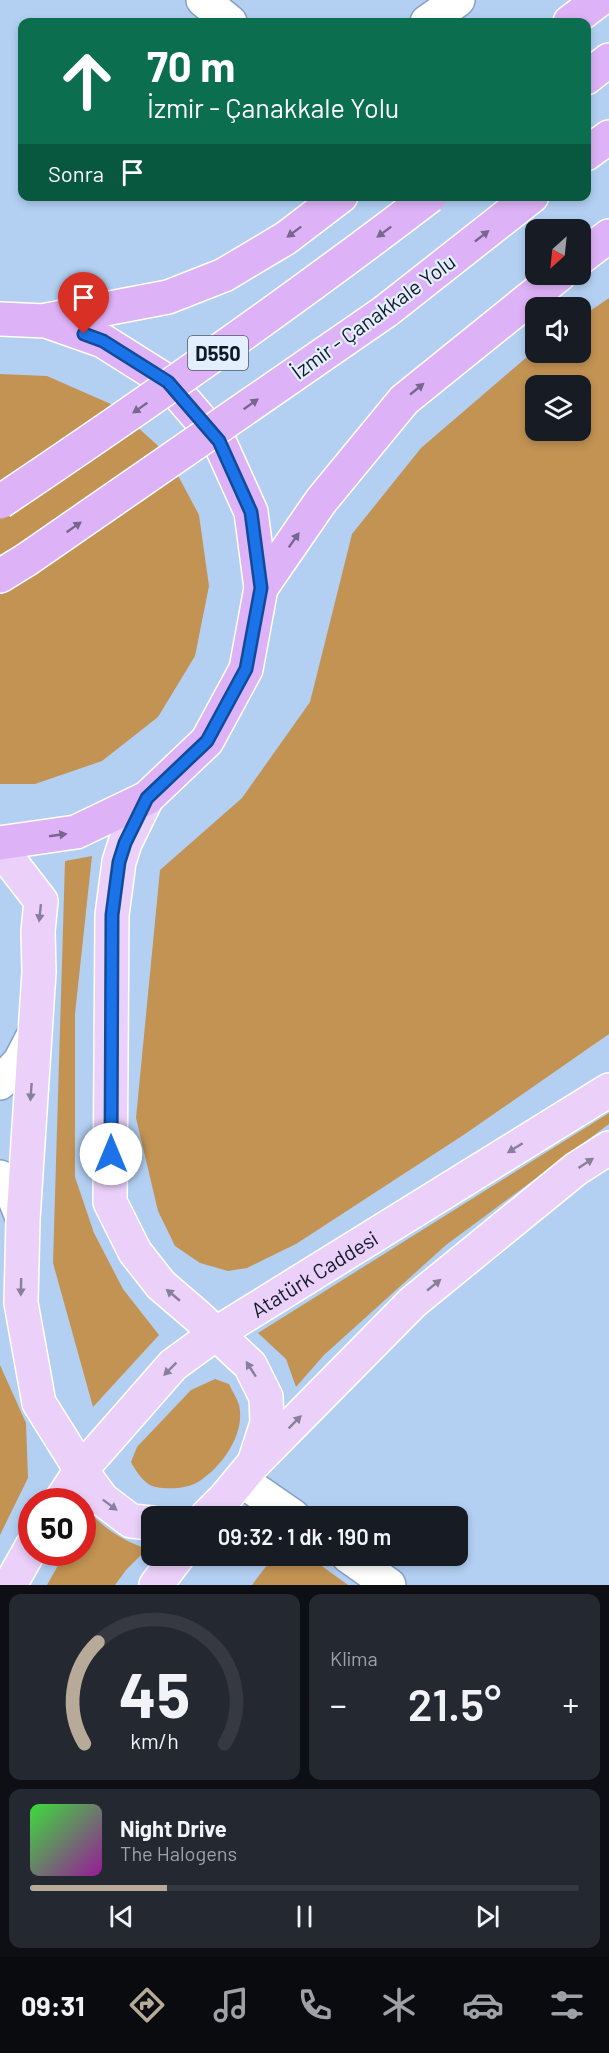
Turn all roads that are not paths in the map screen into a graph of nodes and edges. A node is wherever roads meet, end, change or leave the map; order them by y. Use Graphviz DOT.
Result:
graph roads {
  1 [pos="202,0"];
  2 [pos="219,0"];
  3 [pos="458,0"];
  4 [pos="599,0"];
  5 [pos="225,18"];
  6 [pos="235,18"];
  7 [pos="433,18"];
  8 [pos="575,18"];
  9 [pos="609,60"];
  10 [pos="591,74"];
  11 [pos="609,137"];
  12 [pos="591,150"];
  13 [pos="334,201"];
  14 [pos="423,201"];
  15 [pos="526,201"];
  16 [pos="609,236"];
  17 [pos="591,250"];
  18 [pos="546,285"];
  19 [pos="0,319"];
  20 [pos="46,321"];
  21 [pos="0,502"];
  22 [pos="0,576"];
  23 [pos="261,588"];
  24 [pos="147,798"];
  25 [pos="0,845"];
  26 [pos="34,1034"];
  27 [pos="0,1083"];
  28 [pos="609,1090"];
  29 [pos="609,1148"];
  30 [pos="0,1178"];
  31 [pos="23,1220"];
  32 [pos="217,1334"];
  33 [pos="81,1470"];
  34 [pos="248,1471"];
  35 [pos="69,1488"];
  36 [pos="216,1506"];
  37 [pos="283,1506"];
  38 [pos="141,1522"];
  39 [pos="21,1566"];
  40 [pos="170,1566"];
  41 [pos="362,1566"];
  42 [pos="10,1585"];
  43 [pos="156,1585"];
  44 [pos="389,1585"];
  1 -- 5 [label="street"];
  2 -- 6 [label="street"];
  3 -- 7 [label="street"];
  4 -- 8 [label="highway"];
  9 -- 10 [label="highway"];
  11 -- 12 [label="highway"];
  13 -- 20 [label="highway, one-way"];
  14 -- 21 [label="highway, D550, one-way, bridge"];
  22 -- 15 [label="highway, İzmir - Çanakkale Yolu / D550, one-way, bridge"];
  16 -- 17 [label="highway"];
  23 -- 18 [label="highway, one-way"];
  19 -- 20 [label="highway"];
  20 -- 23 [label="highway"];
  23 -- 24 [label="highway"];
  25 -- 24 [label="highway, one-way"];
  32 -- 24 [label="main road, one-way"];
  25 -- 26 [label="main road, one-way"];
  26 -- 27 [label="street"];
  26 -- 31 [label="main road, one-way"];
  28 -- 32 [label="main road, Atatürk Caddesi, one-way"];
  34 -- 29 [label="main road, one-way"];
  30 -- 31 [label="street"];
  31 -- 33 [label="main road, one-way"];
  32 -- 33 [label="main road, Atatürk Caddesi, one-way"];
  34 -- 32 [label="main road, one-way"];
  33 -- 35 [label="main road, Atatürk Caddesi"];
  33 -- 38 [label="main road, one-way"];
  34 -- 36 [label="main road"];
  34 -- 37 [label="street"];
  39 -- 42 [label="main road"];
  40 -- 43 [label="main road"];
  41 -- 44 [label="street"];
}
